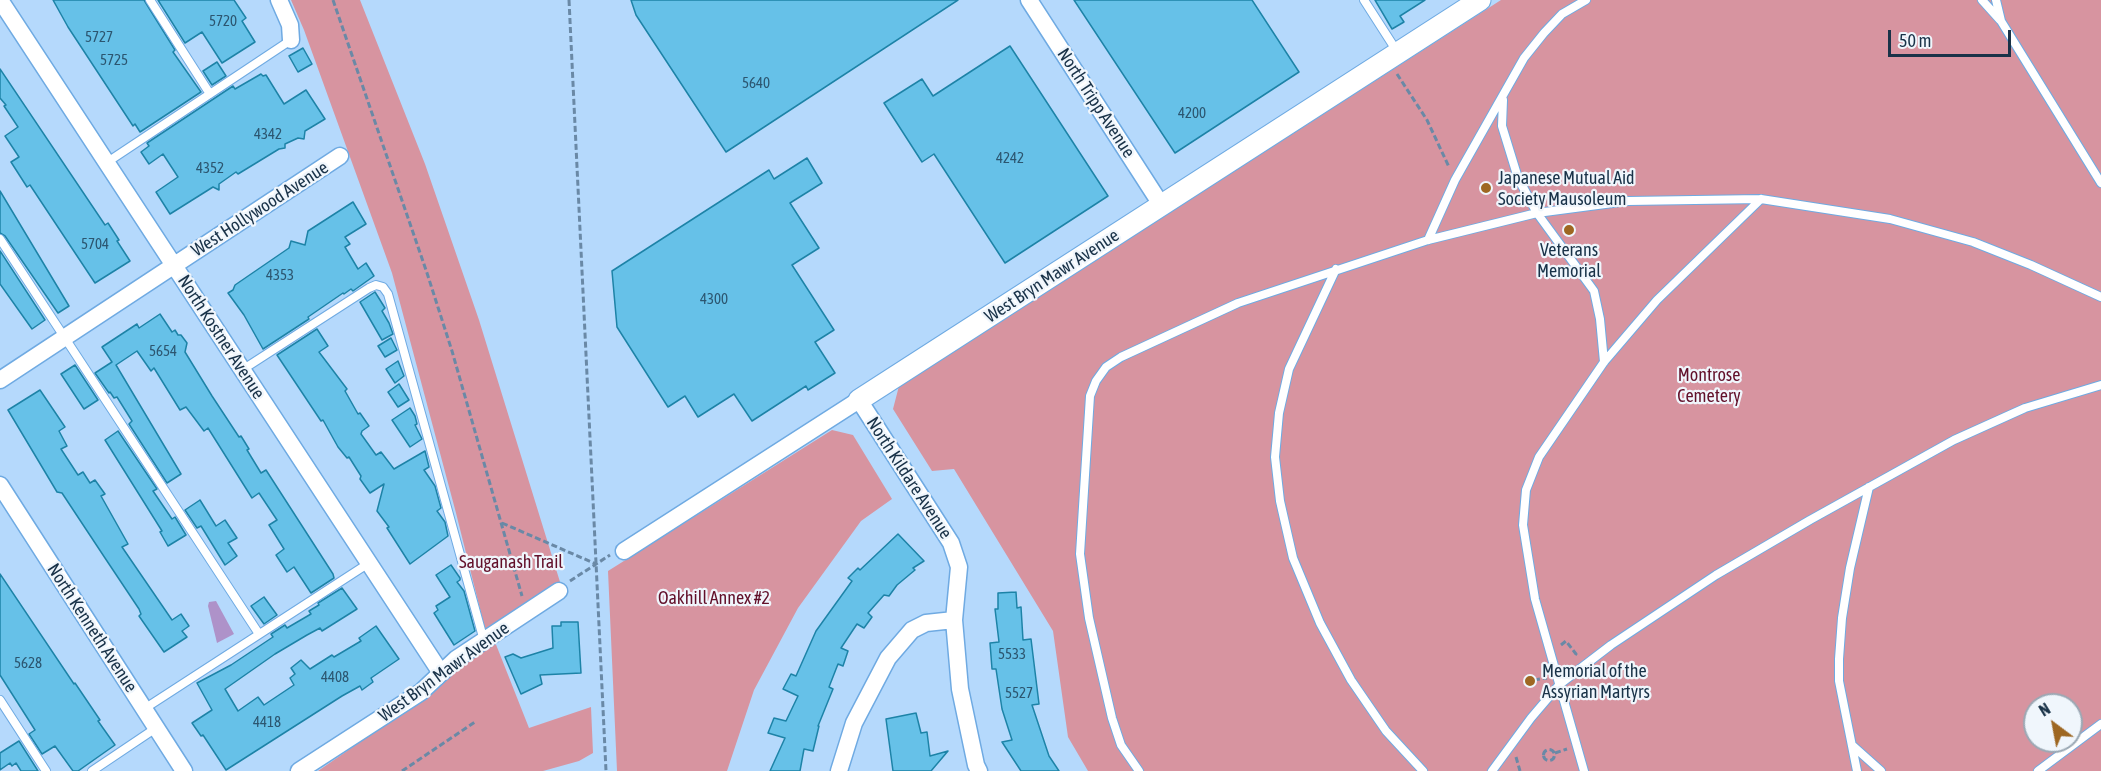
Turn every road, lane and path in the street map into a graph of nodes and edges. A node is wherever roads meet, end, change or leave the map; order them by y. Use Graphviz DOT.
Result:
graph roads {
  1 [pos="0,0"];
  2 [pos="150,0"];
  3 [pos="279,0"];
  4 [pos="333,0"];
  5 [pos="569,0"];
  6 [pos="1029,0"];
  7 [pos="1364,0"];
  8 [pos="1480,0"];
  9 [pos="1586,0"];
  10 [pos="1982,0"];
  11 [pos="1996,0"];
  12 [pos="2001,21"];
  13 [pos="291,40"];
  14 [pos="1393,56"];
  15 [pos="210,94"];
  16 [pos="1503,97"];
  17 [pos="340,156"];
  18 [pos="106,163"];
  19 [pos="1455,180"];
  20 [pos="2101,183"];
  21 [pos="1761,199"];
  22 [pos="1162,206"];
  23 [pos="1536,213"];
  24 [pos="0,239"];
  25 [pos="1428,240"];
  26 [pos="174,266"];
  27 [pos="1336,269"];
  28 [pos="2101,297"];
  29 [pos="64,338"];
  30 [pos="1604,362"];
  31 [pos="242,370"];
  32 [pos="0,380"];
  33 [pos="2101,385"];
  34 [pos="859,400"];
  35 [pos="0,485"];
  36 [pos="1869,487"];
  37 [pos="501,522"];
  38 [pos="624,551"];
  39 [pos="369,562"];
  40 [pos="596,564"];
  41 [pos="564,586"];
  42 [pos="526,613"];
  43 [pos="954,620"];
  44 [pos="259,634"];
  45 [pos="484,641"];
  46 [pos="441,673"];
  47 [pos="1560,684"];
  48 [pos="0,700"];
  49 [pos="144,709"];
  50 [pos="475,722"];
  51 [pos="2101,724"];
  52 [pos="156,728"];
  53 [pos="1853,746"];
  54 [pos="46,771"];
  55 [pos="92,771"];
  56 [pos="184,771"];
  57 [pos="299,771"];
  58 [pos="402,771"];
  59 [pos="606,771"];
  60 [pos="840,771"];
  61 [pos="979,771"];
  62 [pos="1139,771"];
  63 [pos="1422,771"];
  64 [pos="1492,771"];
  65 [pos="1584,771"];
  66 [pos="1857,771"];
  67 [pos="1881,771"];
  68 [pos="2038,771"];
  1 -- 18 [label="street, North Kostner Avenue"];
  2 -- 15 [label="lane"];
  3 -- 13 [label="street"];
  4 -- 37 [label="path"];
  5 -- 40 [label="path"];
  6 -- 22 [label="street, North Tripp Avenue"];
  7 -- 14 [label="lane"];
  8 -- 14 [label="street, West Bryn Mawr Avenue"];
  9 -- 16 [label="lane"];
  10 -- 12 [label="lane"];
  11 -- 12 [label="lane"];
  12 -- 20 [label="lane"];
  13 -- 15 [label="lane"];
  14 -- 19 [label="path"];
  14 -- 22 [label="street, West Bryn Mawr Avenue"];
  15 -- 18 [label="lane"];
  16 -- 19 [label="lane"];
  16 -- 23 [label="lane"];
  17 -- 26 [label="street, West Hollywood Avenue"];
  18 -- 26 [label="street, North Kostner Avenue"];
  19 -- 25 [label="lane"];
  21 -- 23 [label="lane"];
  21 -- 28 [label="lane"];
  21 -- 30 [label="lane"];
  22 -- 34 [label="street, West Bryn Mawr Avenue"];
  23 -- 25 [label="lane"];
  23 -- 30 [label="lane"];
  24 -- 29 [label="lane"];
  25 -- 27 [label="lane"];
  26 -- 29 [label="street, West Hollywood Avenue"];
  26 -- 31 [label="street, North Kostner Avenue"];
  27 -- 62 [label="lane"];
  27 -- 63 [label="lane"];
  29 -- 32 [label="street, West Hollywood Avenue"];
  29 -- 44 [label="lane"];
  30 -- 47 [label="lane"];
  31 -- 39 [label="street, North Kostner Avenue"];
  31 -- 45 [label="lane"];
  33 -- 36 [label="lane"];
  34 -- 38 [label="street, West Bryn Mawr Avenue"];
  34 -- 43 [label="street, North Kildare Avenue"];
  35 -- 49 [label="street, North Kenneth Avenue"];
  36 -- 47 [label="lane"];
  36 -- 53 [label="lane"];
  37 -- 40 [label="path"];
  37 -- 42 [label="path"];
  38 -- 40 [label="path"];
  39 -- 44 [label="lane"];
  39 -- 46 [label="street, North Kostner Avenue"];
  40 -- 41 [label="path"];
  40 -- 59 [label="path"];
  41 -- 42 [label="street, West Bryn Mawr Avenue"];
  42 -- 45 [label="street, West Bryn Mawr Avenue"];
  43 -- 60 [label="street"];
  43 -- 61 [label="street, North Kildare Avenue"];
  44 -- 49 [label="lane"];
  45 -- 46 [label="street, West Bryn Mawr Avenue"];
  46 -- 57 [label="street, West Bryn Mawr Avenue"];
  47 -- 64 [label="lane"];
  47 -- 65 [label="lane"];
  48 -- 54 [label="lane"];
  49 -- 52 [label="street, North Kenneth Avenue"];
  50 -- 58 [label="path"];
  51 -- 68 [label="lane"];
  52 -- 55 [label="lane"];
  52 -- 56 [label="street, North Kenneth Avenue"];
  53 -- 66 [label="lane"];
  53 -- 67 [label="lane"];
}
